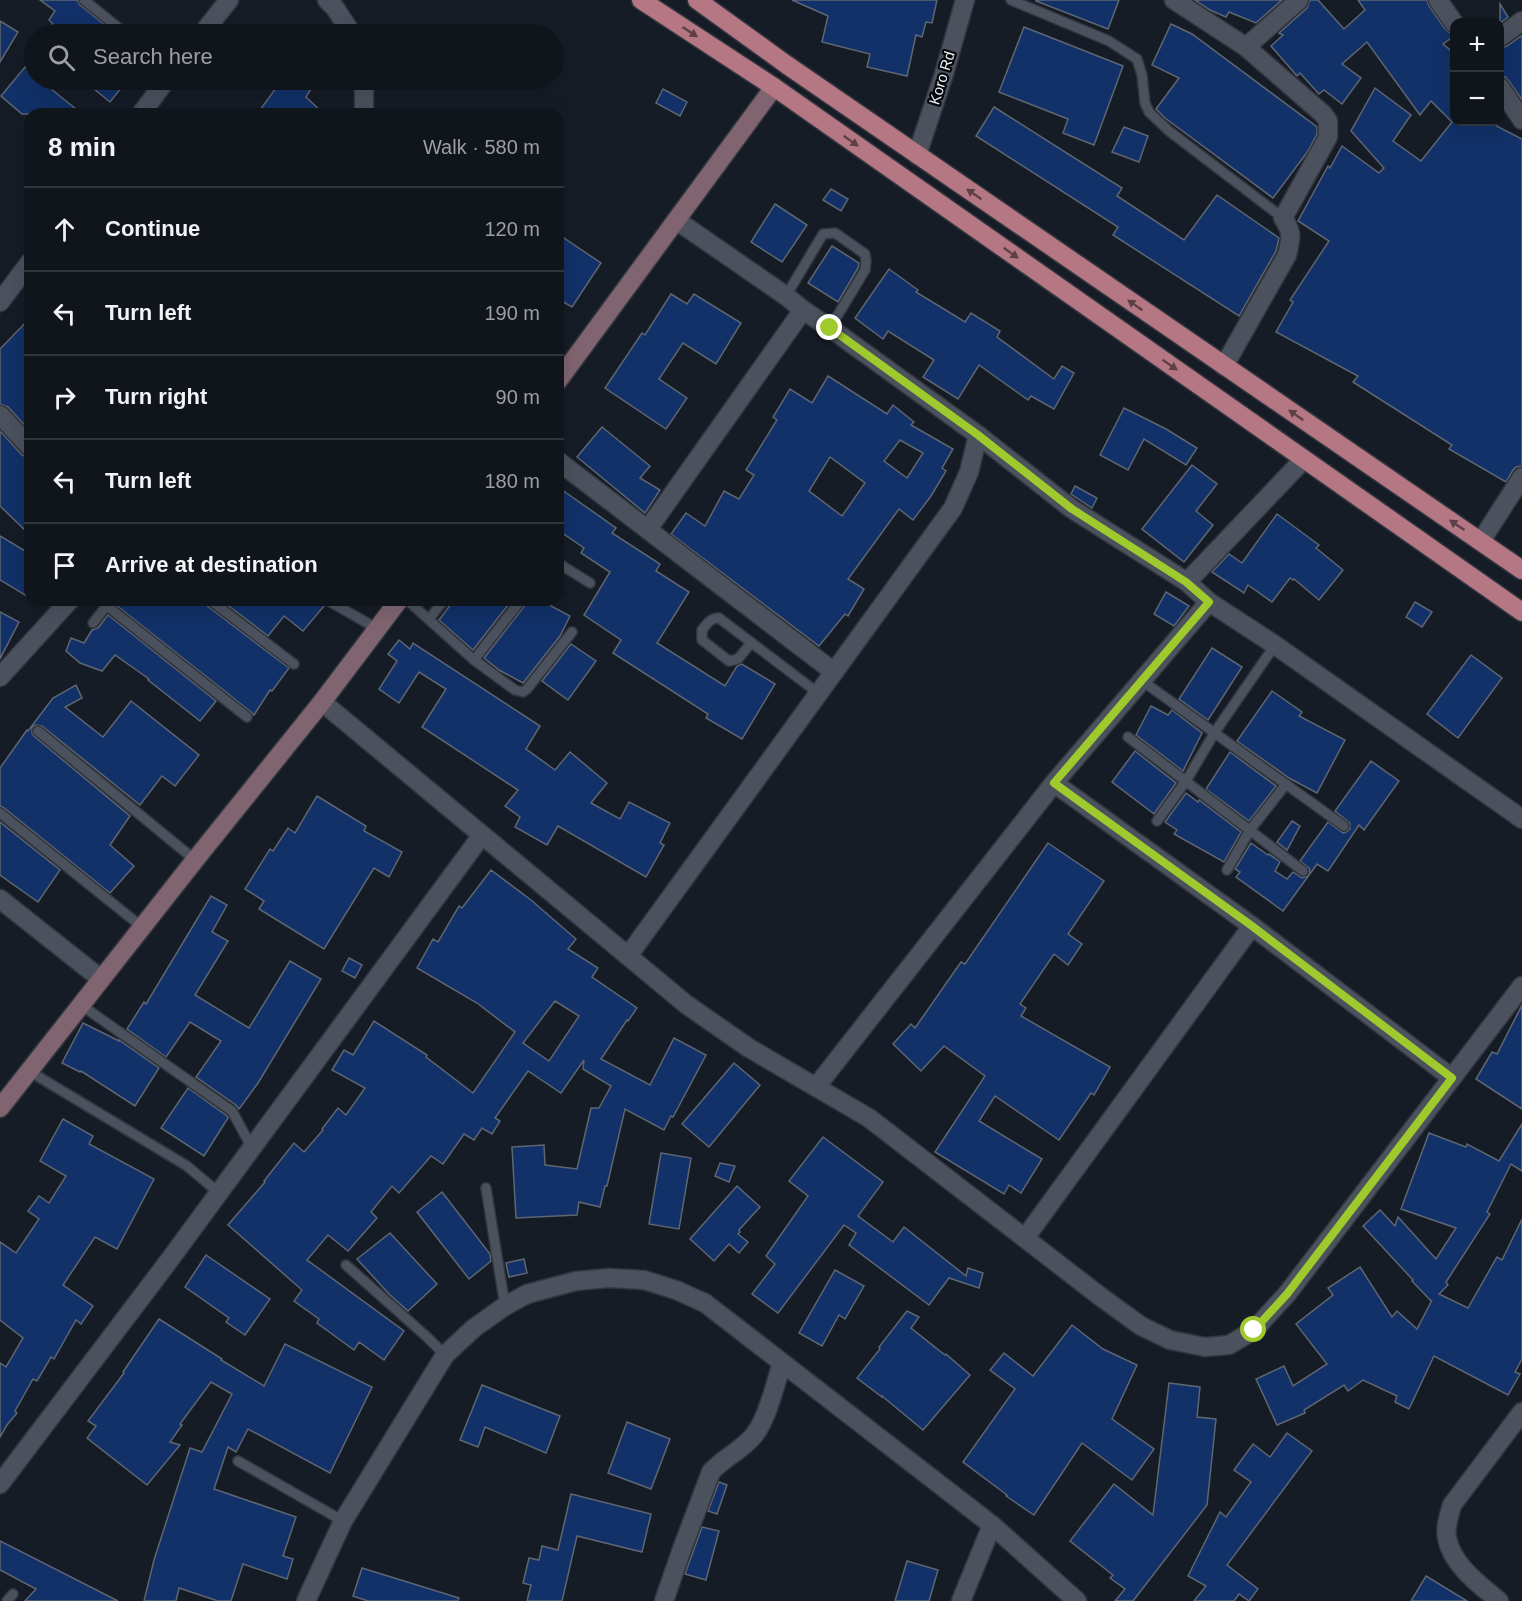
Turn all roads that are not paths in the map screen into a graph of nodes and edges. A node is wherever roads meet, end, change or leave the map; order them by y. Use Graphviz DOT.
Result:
graph roads {
  1 [pos="84,0"];
  2 [pos="229,0"];
  3 [pos="327,0"];
  4 [pos="641,0"];
  5 [pos="697,0"];
  6 [pos="965,0"];
  7 [pos="1011,0"];
  8 [pos="1174,0"];
  9 [pos="1299,0"];
  10 [pos="1438,0"];
  11 [pos="1451,18"];
  12 [pos="1522,21"];
  13 [pos="114,24"];
  14 [pos="210,24"];
  15 [pos="345,24"];
  16 [pos="1504,34"];
  17 [pos="1246,47"];
  18 [pos="774,87"];
  19 [pos="159,90"];
  20 [pos="364,90"];
  21 [pos="1504,93"];
  22 [pos="145,108"];
  23 [pos="364,108"];
  24 [pos="1522,120"];
  25 [pos="917,155"];
  26 [pos="1283,218"];
  27 [pos="676,220"];
  28 [pos="24,270"];
  29 [pos="786,296"];
  30 [pos="0,302"];
  31 [pos="803,310"];
  32 [pos="830,328"];
  33 [pos="1224,366"];
  34 [pos="564,370"];
  35 [pos="0,415"];
  36 [pos="978,435"];
  37 [pos="24,441"];
  38 [pos="1304,459"];
  39 [pos="564,466"];
  40 [pos="1522,477"];
  41 [pos="648,530"];
  42 [pos="1481,542"];
  43 [pos="564,567"];
  44 [pos="1522,570"];
  45 [pos="1186,582"];
  46 [pos="590,584"];
  47 [pos="1209,602"];
  48 [pos="65,606"];
  49 [pos="107,606"];
  50 [pos="113,606"];
  51 [pos="218,606"];
  52 [pos="338,606"];
  53 [pos="394,606"];
  54 [pos="414,606"];
  55 [pos="439,606"];
  56 [pos="516,606"];
  57 [pos="1522,612"];
  58 [pos="429,619"];
  59 [pos="93,623"];
  60 [pos="376,628"];
  61 [pos="573,632"];
  62 [pos="751,643"];
  63 [pos="1275,645"];
  64 [pos="474,660"];
  65 [pos="294,664"];
  66 [pos="834,672"];
  67 [pos="0,677"];
  68 [pos="1141,680"];
  69 [pos="818,693"];
  70 [pos="322,702"];
  71 [pos="247,717"];
  72 [pos="38,731"];
  73 [pos="1215,732"];
  74 [pos="1128,737"];
  75 [pos="1186,781"];
  76 [pos="1054,783"];
  77 [pos="1286,784"];
  78 [pos="0,813"];
  79 [pos="1522,819"];
  80 [pos="1157,821"];
  81 [pos="1344,826"];
  82 [pos="1250,830"];
  83 [pos="482,835"];
  84 [pos="195,860"];
  85 [pos="1227,870"];
  86 [pos="1303,871"];
  87 [pos="0,899"];
  88 [pos="1252,926"];
  89 [pos="142,927"];
  90 [pos="628,956"];
  91 [pos="101,979"];
  92 [pos="1522,986"];
  93 [pos="81,1005"];
  94 [pos="29,1071"];
  95 [pos="1452,1078"];
  96 [pos="816,1087"];
  97 [pos="0,1108"];
  98 [pos="252,1148"];
  99 [pos="486,1188"];
  100 [pos="219,1193"];
  101 [pos="1025,1238"];
  102 [pos="346,1266"];
  103 [pos="505,1306"];
  104 [pos="445,1354"];
  105 [pos="782,1363"];
  106 [pos="1522,1412"];
  107 [pos="238,1461"];
  108 [pos="0,1485"];
  109 [pos="343,1521"];
  110 [pos="992,1525"];
  111 [pos="306,1601"];
  112 [pos="664,1601"];
  113 [pos="961,1601"];
  114 [pos="1077,1601"];
  115 [pos="1499,1601"];
  1 -- 13 [label="lane"];
  2 -- 14 [label="street"];
  3 -- 15 [label="street"];
  4 -- 18 [label="main road, one-way"];
  5 -- 25 [label="main road"];
  6 -- 25 [label="street, Koro Rd"];
  7 -- 26 [label="lane"];
  8 -- 17 [label="street"];
  9 -- 17 [label="street"];
  10 -- 11 [label="street"];
  12 -- 16 [label="street"];
  17 -- 26 [label="street"];
  18 -- 27 [label="street"];
  18 -- 38 [label="main road, one-way"];
  19 -- 22 [label="street"];
  20 -- 23 [label="street"];
  21 -- 24 [label="street"];
  33 -- 25 [label="main road, one-way"];
  26 -- 33 [label="street"];
  27 -- 29 [label="street"];
  27 -- 34 [label="street"];
  28 -- 30 [label="street"];
  29 -- 31 [label="street"];
  29 -- 32 [label="lane"];
  31 -- 32 [label="street"];
  31 -- 41 [label="street"];
  32 -- 36 [label="street"];
  42 -- 33 [label="main road, one-way"];
  35 -- 37 [label="street"];
  36 -- 45 [label="street"];
  36 -- 66 [label="street"];
  38 -- 45 [label="street"];
  38 -- 57 [label="main road"];
  39 -- 41 [label="street"];
  40 -- 42 [label="street"];
  41 -- 66 [label="street"];
  42 -- 44 [label="main road"];
  43 -- 46 [label="lane"];
  45 -- 47 [label="street"];
  47 -- 63 [label="street"];
  47 -- 68 [label="street"];
  48 -- 67 [label="street"];
  49 -- 59 [label="lane"];
  50 -- 71 [label="lane"];
  51 -- 65 [label="lane"];
  52 -- 60 [label="lane"];
  53 -- 60 [label="street"];
  54 -- 58 [label="lane"];
  55 -- 58 [label="lane"];
  56 -- 64 [label="lane"];
  58 -- 64 [label="lane"];
  60 -- 70 [label="street"];
  61 -- 64 [label="lane"];
  62 -- 62 [label="lane"];
  62 -- 69 [label="lane"];
  63 -- 73 [label="lane"];
  63 -- 79 [label="street"];
  66 -- 69 [label="street"];
  68 -- 73 [label="lane"];
  68 -- 76 [label="street"];
  69 -- 90 [label="street"];
  70 -- 83 [label="street"];
  70 -- 84 [label="street"];
  72 -- 84 [label="lane"];
  73 -- 75 [label="lane"];
  73 -- 77 [label="lane"];
  74 -- 75 [label="lane"];
  75 -- 80 [label="lane"];
  75 -- 82 [label="lane"];
  76 -- 88 [label="street"];
  76 -- 96 [label="street"];
  77 -- 81 [label="lane"];
  77 -- 82 [label="lane"];
  78 -- 89 [label="lane"];
  82 -- 85 [label="lane"];
  82 -- 86 [label="lane"];
  83 -- 90 [label="street"];
  83 -- 98 [label="street"];
  84 -- 89 [label="street"];
  87 -- 91 [label="street"];
  88 -- 95 [label="street"];
  88 -- 101 [label="street"];
  89 -- 91 [label="street"];
  90 -- 96 [label="street"];
  91 -- 93 [label="street"];
  92 -- 95 [label="street"];
  93 -- 94 [label="street"];
  93 -- 98 [label="lane"];
  94 -- 97 [label="street"];
  94 -- 100 [label="lane"];
  95 -- 101 [label="street"];
  96 -- 101 [label="street"];
  98 -- 100 [label="street"];
  99 -- 103 [label="lane"];
  100 -- 108 [label="street"];
  102 -- 104 [label="lane"];
  103 -- 104 [label="street"];
  103 -- 105 [label="street"];
  104 -- 109 [label="street"];
  105 -- 110 [label="street"];
  105 -- 112 [label="street"];
  106 -- 115 [label="street"];
  107 -- 109 [label="lane"];
  109 -- 111 [label="street"];
  110 -- 113 [label="street"];
  110 -- 114 [label="street"];
}
